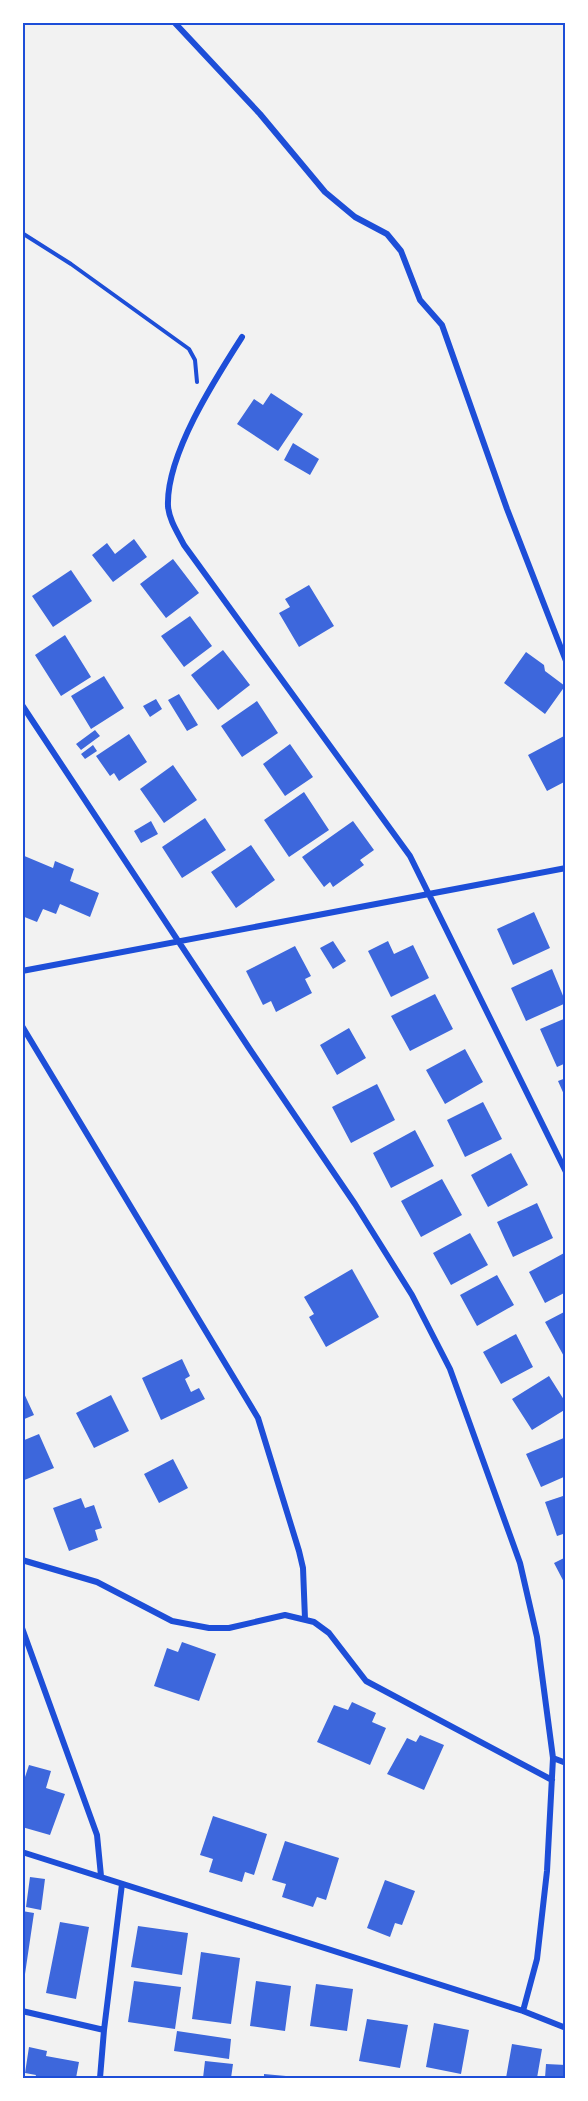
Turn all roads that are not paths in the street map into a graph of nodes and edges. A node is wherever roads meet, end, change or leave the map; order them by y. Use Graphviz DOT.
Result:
graph roads {
  1 [pos="174,22"];
  2 [pos="242,337"];
  3 [pos="566,661"];
  4 [pos="22,705"];
  5 [pos="566,868"];
  6 [pos="428,894"];
  7 [pos="179,942"];
  8 [pos="22,971"];
  9 [pos="22,1026"];
  10 [pos="566,1172"];
  11 [pos="22,1560"];
  12 [pos="306,1619"];
  13 [pos="22,1628"];
  14 [pos="553,1758"];
  15 [pos="566,1763"];
  16 [pos="552,1780"];
  17 [pos="22,1851"];
  18 [pos="101,1876"];
  19 [pos="123,1884"];
  20 [pos="22,2011"];
  21 [pos="523,2011"];
  22 [pos="566,2028"];
  23 [pos="104,2030"];
  24 [pos="100,2079"];
  1 -- 3 [label="street"];
  2 -- 6 [label="street"];
  4 -- 7 [label="street"];
  5 -- 6 [label="street"];
  6 -- 7 [label="street"];
  6 -- 10 [label="street"];
  7 -- 8 [label="street"];
  7 -- 14 [label="street"];
  9 -- 12 [label="street"];
  11 -- 12 [label="street"];
  12 -- 16 [label="street"];
  13 -- 18 [label="street"];
  14 -- 15 [label="street"];
  14 -- 16 [label="street"];
  16 -- 21 [label="street"];
  17 -- 18 [label="street"];
  18 -- 19 [label="street"];
  19 -- 21 [label="street"];
  19 -- 23 [label="street"];
  20 -- 23 [label="street"];
  21 -- 22 [label="street"];
  23 -- 24 [label="street"];
}
